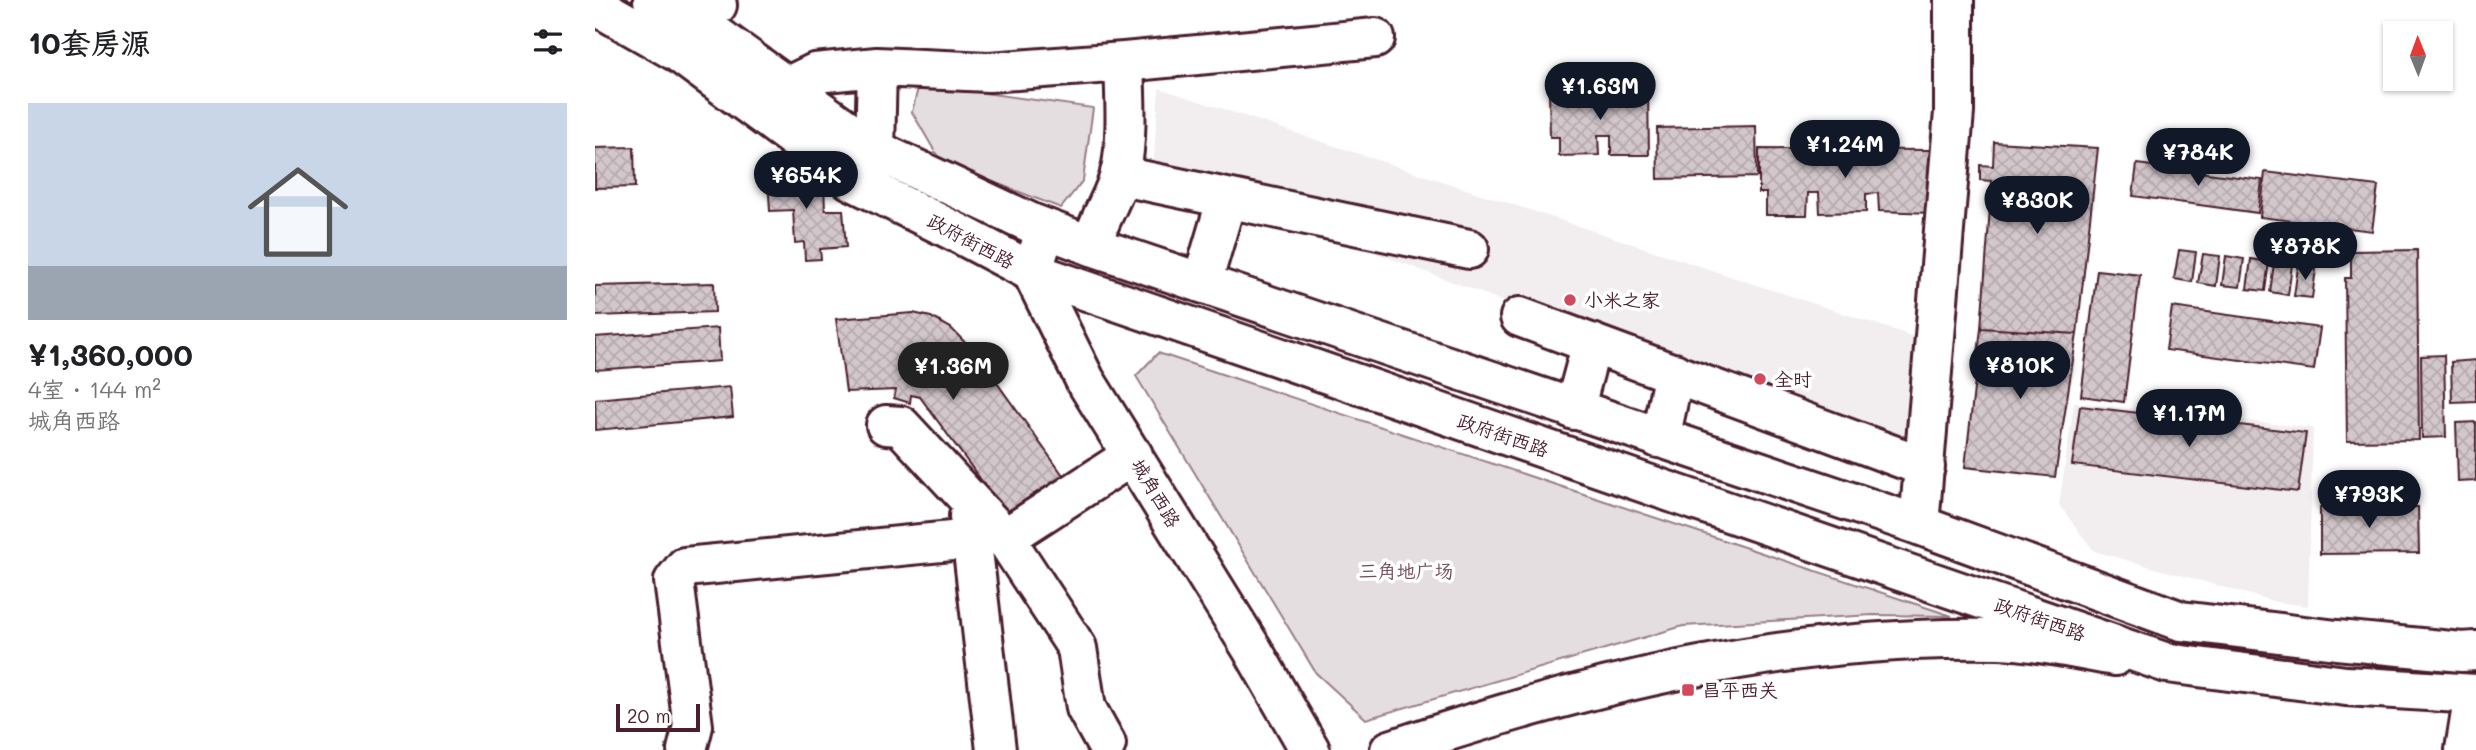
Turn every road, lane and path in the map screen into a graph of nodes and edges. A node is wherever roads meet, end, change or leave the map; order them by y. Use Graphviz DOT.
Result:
graph roads {
  1 [pos="653,0"];
  2 [pos="1954,0"];
  3 [pos="595,5"];
  4 [pos="706,10"];
  5 [pos="1375,38"];
  6 [pos="1124,62"];
  7 [pos="877,67"];
  8 [pos="786,87"];
  9 [pos="875,150"];
  10 [pos="1120,173"];
  11 [pos="1227,198"];
  12 [pos="1046,229"];
  13 [pos="1091,246"];
  14 [pos="1469,249"];
  15 [pos="1032,272"];
  16 [pos="1202,284"];
  17 [pos="1520,317"];
  18 [pos="1592,343"];
  19 [pos="1674,373"];
  20 [pos="1574,410"];
  21 [pos="886,425"];
  22 [pos="1658,438"];
  23 [pos="1133,455"];
  24 [pos="1925,467"];
  25 [pos="1919,525"];
  26 [pos="988,539"];
  27 [pos="2476,651"];
  28 [pos="2167,663"];
  29 [pos="2475,694"];
  30 [pos="1106,744"];
  31 [pos="687,750"];
  32 [pos="996,750"];
  33 [pos="1310,750"];
  34 [pos="1390,750"];
  35 [pos="2465,750"];
  1 -- 4 [label="street, 政府街西路"];
  2 -- 24 [label="street"];
  3 -- 15 [label="street, 政府街西路"];
  4 -- 8 [label="street, 政府街西路"];
  5 -- 6 [label="street"];
  6 -- 7 [label="street"];
  6 -- 10 [label="street"];
  7 -- 8 [label="street"];
  7 -- 9 [label="street"];
  8 -- 9 [label="street, 政府街西路"];
  9 -- 12 [label="street, 政府街西路"];
  10 -- 11 [label="street"];
  10 -- 13 [label="street"];
  11 -- 14 [label="street"];
  11 -- 16 [label="street"];
  12 -- 13 [label="street, 政府街西路"];
  12 -- 15 [label="street"];
  13 -- 16 [label="street, 政府街西路"];
  15 -- 23 [label="street, 城角西路"];
  15 -- 28 [label="street, 政府街西路"];
  16 -- 20 [label="street, 政府街西路"];
  17 -- 18 [label="street"];
  18 -- 19 [label="street"];
  18 -- 20 [label="street"];
  19 -- 22 [label="street"];
  19 -- 24 [label="street"];
  20 -- 22 [label="street, 政府街西路"];
  21 -- 26 [label="street"];
  22 -- 25 [label="street, 政府街西路"];
  23 -- 26 [label="street"];
  23 -- 33 [label="street, 城角西路"];
  24 -- 25 [label="street"];
  25 -- 27 [label="street, 政府街西路"];
  26 -- 30 [label="street"];
  26 -- 31 [label="street"];
  26 -- 32 [label="street"];
  28 -- 29 [label="street, 政府街西路"];
  28 -- 34 [label="street"];
  29 -- 35 [label="street"];
}
